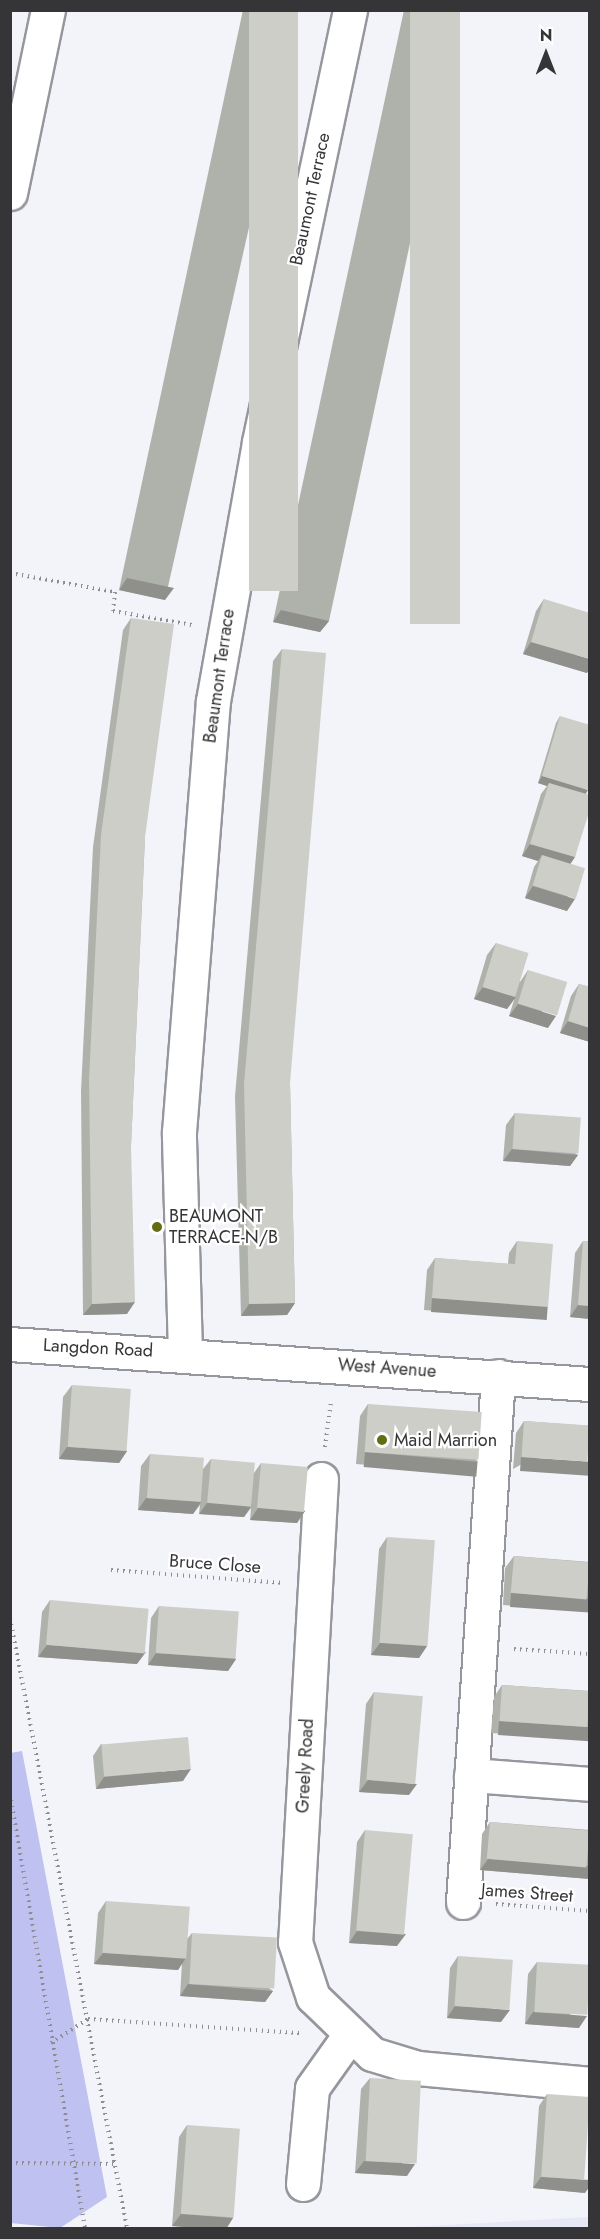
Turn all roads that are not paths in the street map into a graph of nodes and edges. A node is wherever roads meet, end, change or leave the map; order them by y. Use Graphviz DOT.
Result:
graph roads {
  1 [pos="48,10"];
  2 [pos="350,10"];
  3 [pos="10,194"];
  4 [pos="10,1344"];
  5 [pos="185,1353"];
  6 [pos="498,1376"];
  7 [pos="590,1384"];
  8 [pos="321,1479"];
  9 [pos="471,1775"];
  10 [pos="590,1784"];
  11 [pos="463,1902"];
  12 [pos="350,2036"];
  13 [pos="590,2084"];
  14 [pos="303,2184"];
  1 -- 3 [label="street"];
  2 -- 5 [label="street, Beaumont Terrace"];
  4 -- 5 [label="street, Langdon Road"];
  5 -- 6 [label="street, West Avenue"];
  6 -- 7 [label="street, West Avenue"];
  6 -- 9 [label="street"];
  8 -- 12 [label="street, Greely Road"];
  9 -- 10 [label="street"];
  9 -- 11 [label="street"];
  12 -- 13 [label="street, Greely Road"];
  12 -- 14 [label="street"];
}
